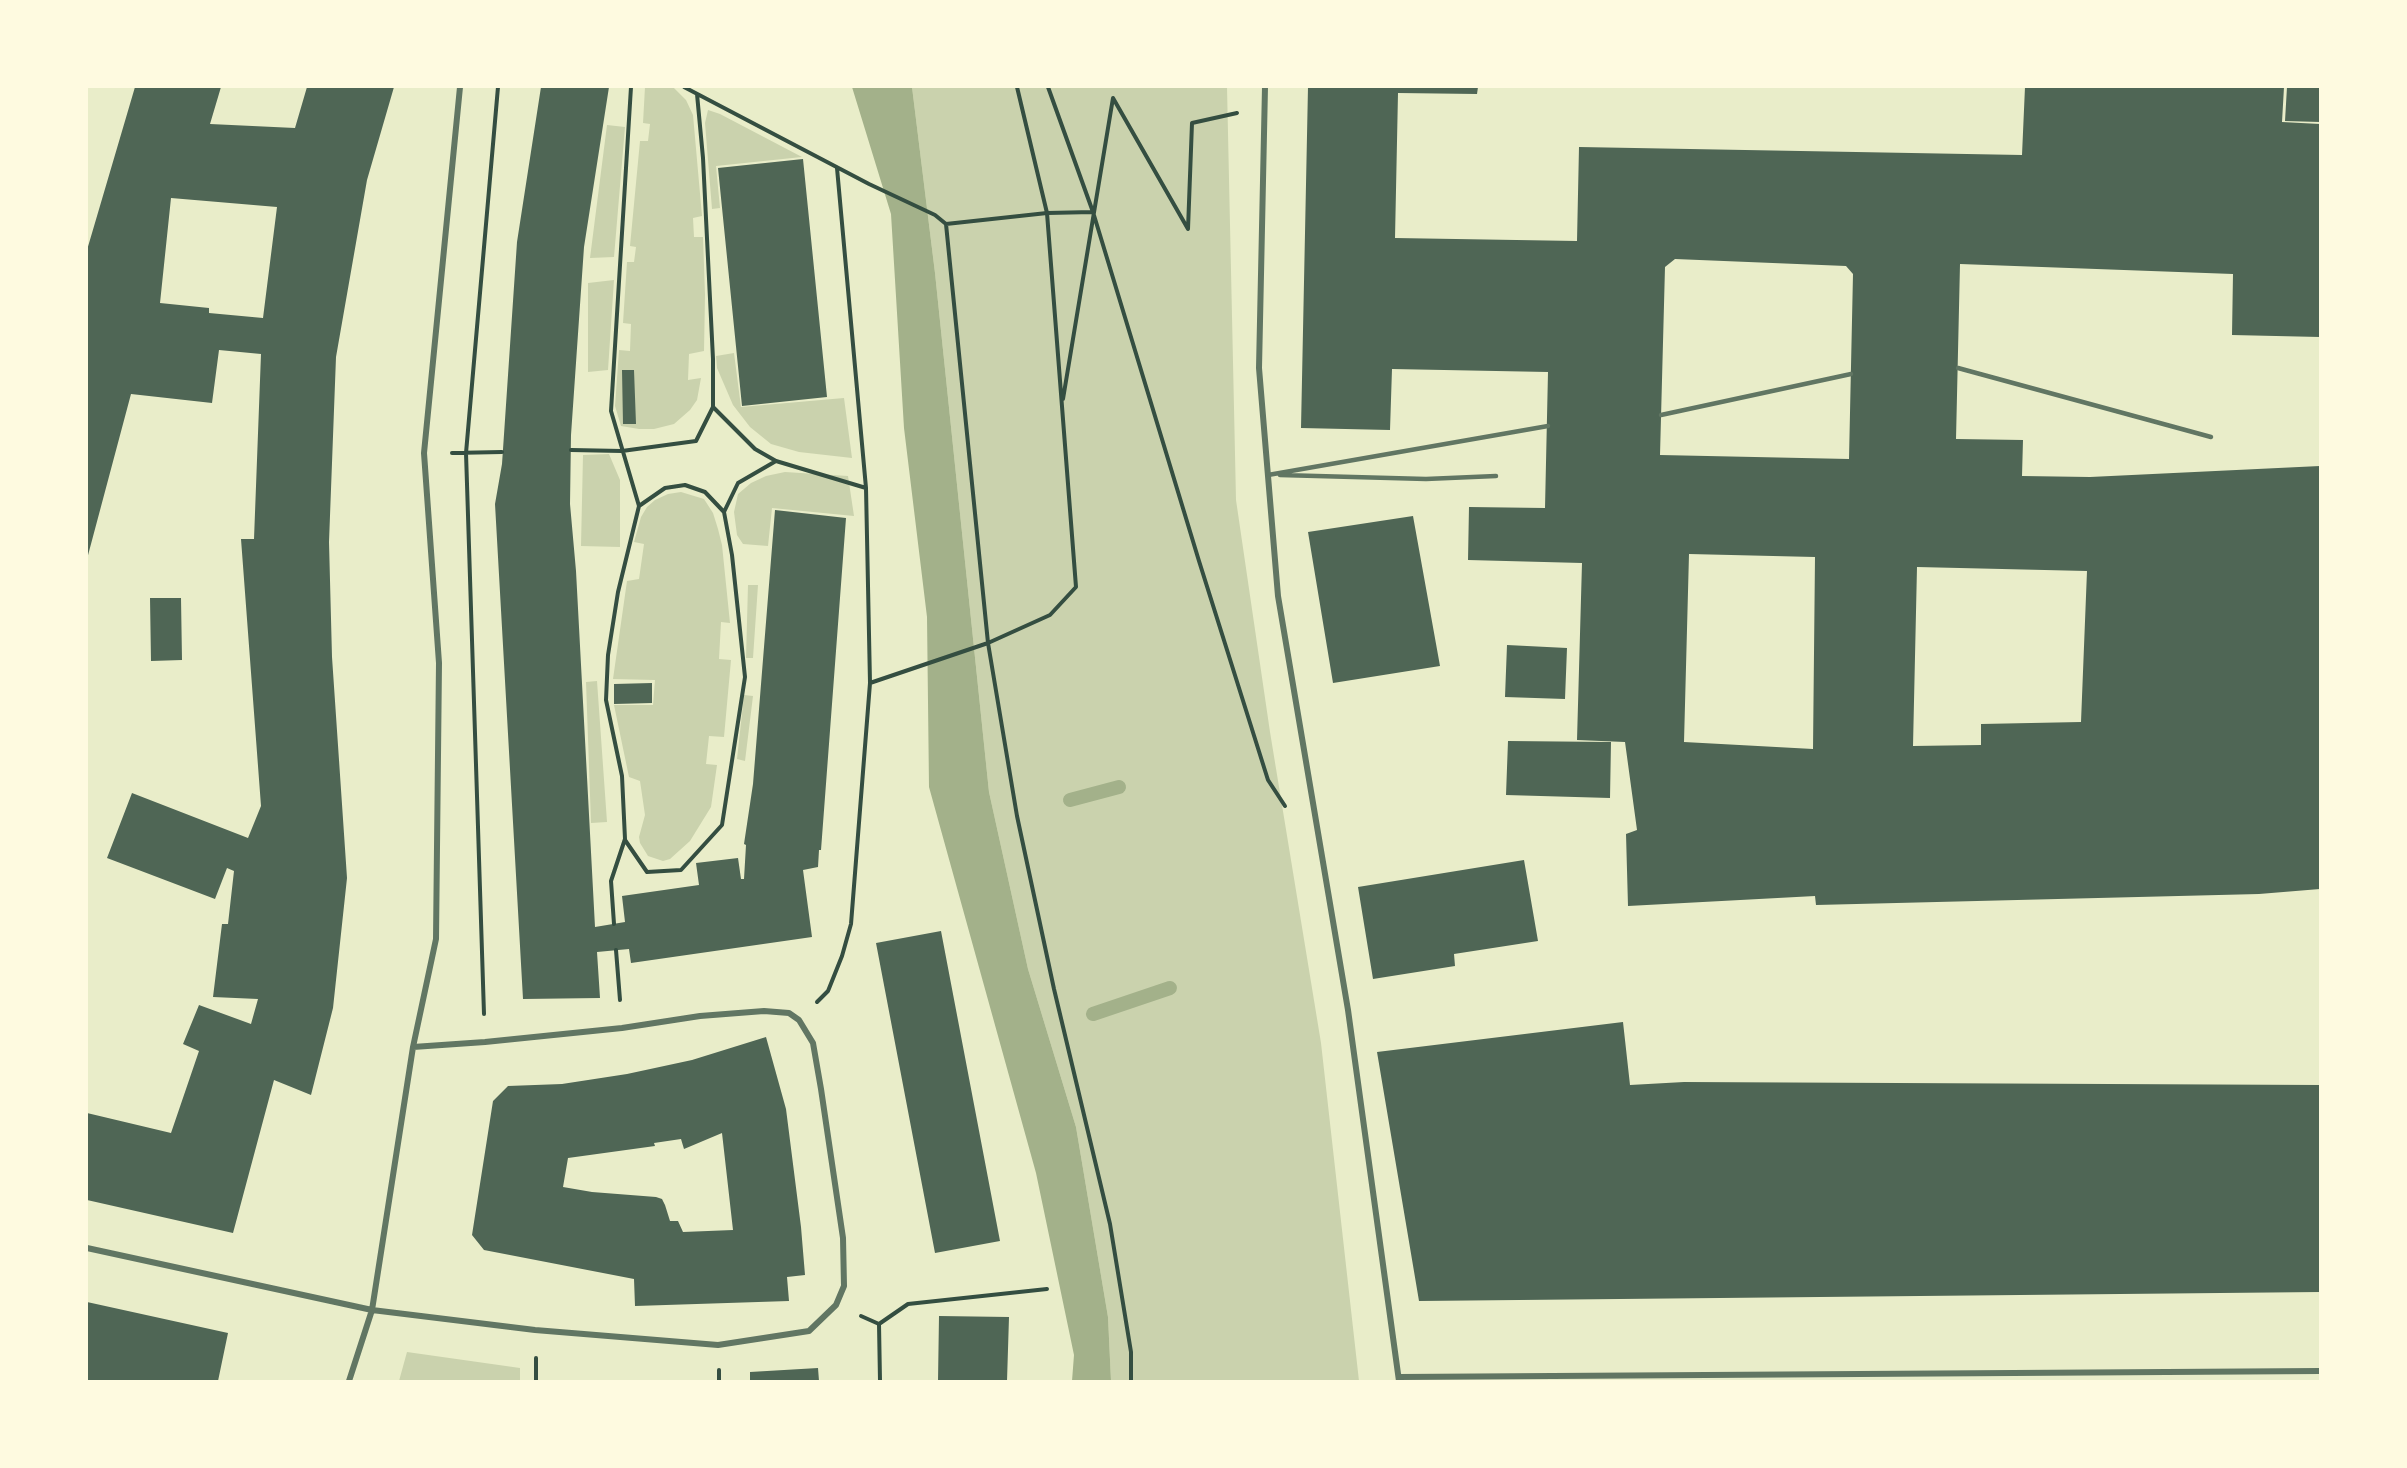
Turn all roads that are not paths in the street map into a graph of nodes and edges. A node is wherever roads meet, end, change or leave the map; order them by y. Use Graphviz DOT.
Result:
graph roads {
  1 [pos="460,87"];
  2 [pos="1265,87"];
  3 [pos="1958,368"];
  4 [pos="1851,374"];
  5 [pos="1661,415"];
  6 [pos="1548,426"];
  7 [pos="2211,437"];
  8 [pos="1269,475"];
  9 [pos="1496,476"];
  10 [pos="413,1047"];
  11 [pos="87,1248"];
  12 [pos="372,1310"];
  13 [pos="2320,1371"];
  14 [pos="1399,1379"];
  15 [pos="349,1381"];
  1 -- 10 [label="street"];
  2 -- 8 [label="street"];
  3 -- 7 [label="lane"];
  4 -- 5 [label="lane"];
  6 -- 8 [label="lane"];
  8 -- 9 [label="lane"];
  8 -- 14 [label="street"];
  10 -- 12 [label="street"];
  10 -- 12 [label="street"];
  11 -- 12 [label="street"];
  12 -- 15 [label="street"];
  13 -- 14 [label="street"];
}
